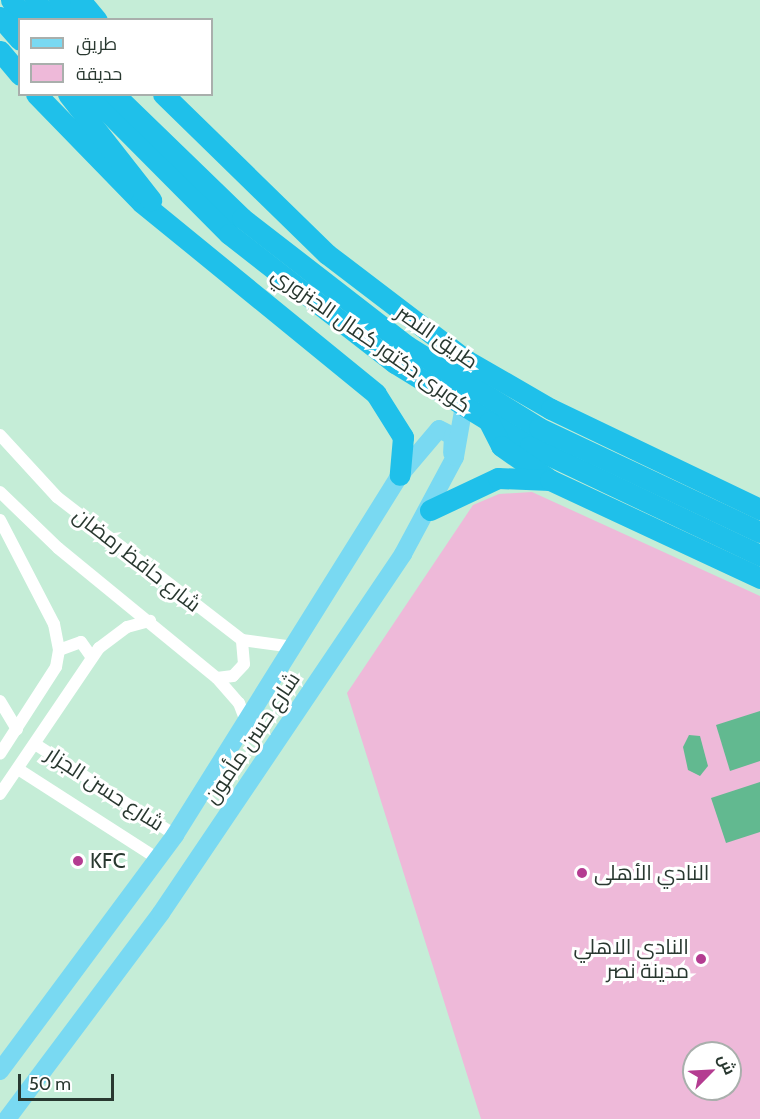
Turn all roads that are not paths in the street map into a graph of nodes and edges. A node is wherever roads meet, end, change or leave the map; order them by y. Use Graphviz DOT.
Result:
graph roads {
  1 [pos="11,0"];
  2 [pos="35,0"];
  3 [pos="59,0"];
  4 [pos="80,0"];
  5 [pos="0,17"];
  6 [pos="25,18"];
  7 [pos="49,18"];
  8 [pos="73,18"];
  9 [pos="95,18"];
  10 [pos="18,38"];
  11 [pos="0,51"];
  12 [pos="18,73"];
  13 [pos="38,96"];
  14 [pos="70,96"];
  15 [pos="92,96"];
  16 [pos="116,96"];
  17 [pos="156,96"];
  18 [pos="165,96"];
  19 [pos="178,112"];
  20 [pos="166,224"];
  21 [pos="416,325"];
  22 [pos="458,354"];
  23 [pos="510,385"];
  24 [pos="368,387"];
  25 [pos="0,435"];
  26 [pos="448,471"];
  27 [pos="400,476"];
  28 [pos="550,480"];
  29 [pos="0,492"];
  30 [pos="760,509"];
  31 [pos="430,510"];
  32 [pos="0,520"];
  33 [pos="760,532"];
  34 [pos="760,555"];
  35 [pos="760,578"];
  36 [pos="150,621"];
  37 [pos="242,640"];
  38 [pos="294,647"];
  39 [pos="59,650"];
  40 [pos="92,658"];
  41 [pos="217,678"];
  42 [pos="0,701"];
  43 [pos="247,724"];
  44 [pos="17,729"];
  45 [pos="35,744"];
  46 [pos="0,754"];
  47 [pos="18,769"];
  48 [pos="0,794"];
  49 [pos="175,835"];
  50 [pos="158,859"];
  51 [pos="0,1071"];
  52 [pos="7,1119"];
  1 -- 6 [label="highway"];
  2 -- 7 [label="highway"];
  3 -- 8 [label="highway"];
  4 -- 9 [label="highway"];
  5 -- 10 [label="highway"];
  11 -- 12 [label="highway"];
  13 -- 20 [label="highway"];
  14 -- 20 [label="highway"];
  15 -- 34 [label="highway, كوبرى دكتور كمال الجنزوري"];
  16 -- 33 [label="highway, كوبرى دكتور كمال الجنزوري"];
  17 -- 19 [label="highway"];
  18 -- 19 [label="highway, طريق النصر"];
  19 -- 21 [label="highway, طريق النصر"];
  20 -- 24 [label="highway"];
  21 -- 22 [label="highway, طريق النصر"];
  21 -- 24 [label="highway"];
  22 -- 23 [label="highway, طريق النصر"];
  22 -- 26 [label="main road, شارع حسن مأمون"];
  23 -- 28 [label="highway"];
  23 -- 30 [label="highway, طريق النصر"];
  24 -- 27 [label="highway"];
  25 -- 37 [label="street, شارع حافظ رمضان"];
  26 -- 27 [label="main road, شارع حسن مأمون"];
  26 -- 31 [label="main road, شارع حسن مأمون"];
  27 -- 38 [label="main road, شارع حسن مأمون"];
  28 -- 31 [label="highway"];
  28 -- 35 [label="highway"];
  29 -- 36 [label="street, شارع حافظ رمضان"];
  31 -- 52 [label="main road, شارع حسن مأمون"];
  32 -- 39 [label="street"];
  36 -- 40 [label="street"];
  36 -- 41 [label="street, شارع حافظ رمضان"];
  37 -- 38 [label="street"];
  37 -- 41 [label="street"];
  38 -- 43 [label="main road, شارع حسن مأمون"];
  39 -- 40 [label="street"];
  39 -- 44 [label="street"];
  40 -- 45 [label="street"];
  41 -- 43 [label="street, شارع حافظ رمضان"];
  42 -- 44 [label="street"];
  43 -- 49 [label="main road, شارع حسن مأمون"];
  44 -- 46 [label="street"];
  45 -- 47 [label="street"];
  45 -- 49 [label="street, شارع حسن الجزار"];
  47 -- 48 [label="street"];
  47 -- 50 [label="street, شارع حسن الجزار"];
  49 -- 50 [label="main road, شارع حسن مأمون"];
  50 -- 51 [label="main road, شارع حسن مأمون"];
}
